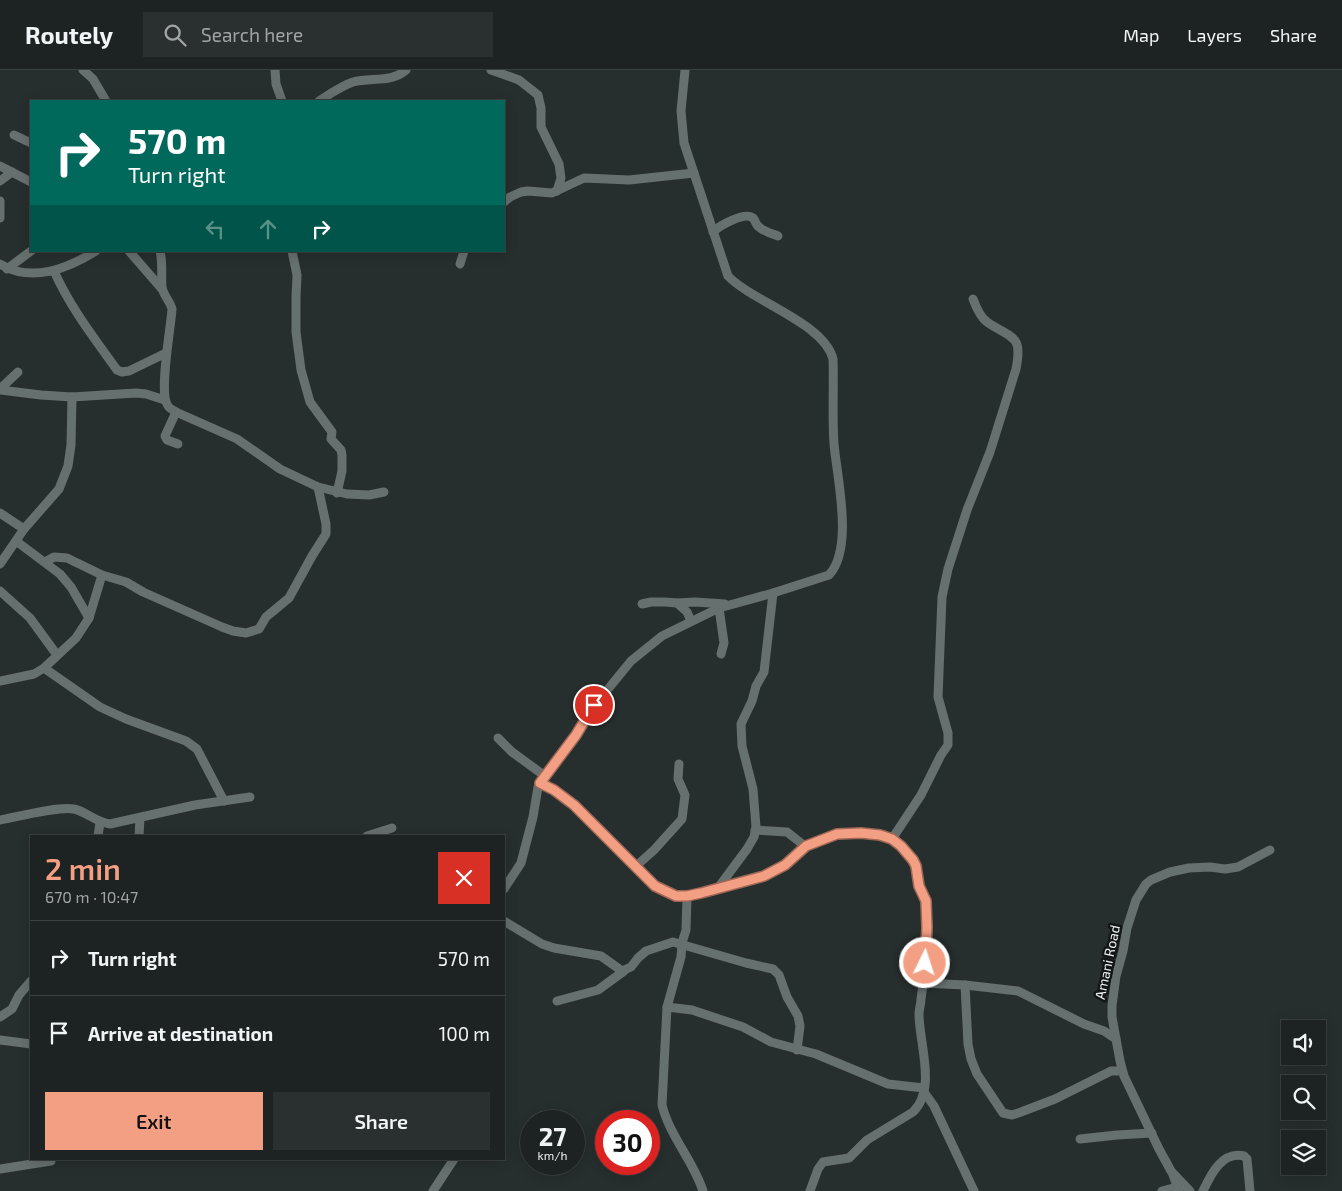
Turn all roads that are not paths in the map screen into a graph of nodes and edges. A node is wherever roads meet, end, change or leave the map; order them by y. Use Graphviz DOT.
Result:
graph roads {
  1 [pos="83,70"];
  2 [pos="275,70"];
  3 [pos="406,70"];
  4 [pos="491,70"];
  5 [pos="685,70"];
  6 [pos="105,100"];
  7 [pos="282,100"];
  8 [pos="321,100"];
  9 [pos="14,135"];
  10 [pos="30,143"];
  11 [pos="0,166"];
  12 [pos="12,172"];
  13 [pos="694,173"];
  14 [pos="0,181"];
  15 [pos="30,181"];
  16 [pos="557,191"];
  17 [pos="0,201"];
  18 [pos="505,201"];
  19 [pos="0,218"];
  20 [pos="713,232"];
  21 [pos="778,236"];
  22 [pos="30,252"];
  23 [pos="94,252"];
  24 [pos="130,252"];
  25 [pos="160,252"];
  26 [pos="292,252"];
  27 [pos="464,252"];
  28 [pos="460,264"];
  29 [pos="4,266"];
  30 [pos="54,271"];
  31 [pos="162,289"];
  32 [pos="973,299"];
  33 [pos="166,353"];
  34 [pos="18,372"];
  35 [pos="0,390"];
  36 [pos="72,397"];
  37 [pos="165,400"];
  38 [pos="176,412"];
  39 [pos="178,444"];
  40 [pos="318,486"];
  41 [pos="384,492"];
  42 [pos="337,493"];
  43 [pos="0,513"];
  44 [pos="24,529"];
  45 [pos="16,541"];
  46 [pos="45,562"];
  47 [pos="0,564"];
  48 [pos="102,575"];
  49 [pos="0,592"];
  50 [pos="773,593"];
  51 [pos="642,604"];
  52 [pos="677,604"];
  53 [pos="730,604"];
  54 [pos="719,608"];
  55 [pos="89,618"];
  56 [pos="692,620"];
  57 [pos="721,654"];
  58 [pos="57,655"];
  59 [pos="44,668"];
  60 [pos="0,681"];
  61 [pos="498,738"];
  62 [pos="679,764"];
  63 [pos="543,780"];
  64 [pos="250,797"];
  65 [pos="224,801"];
  66 [pos="140,818"];
  67 [pos="0,820"];
  68 [pos="100,823"];
  69 [pos="392,828"];
  70 [pos="755,830"];
  71 [pos="98,835"];
  72 [pos="139,835"];
  73 [pos="370,835"];
  74 [pos="892,839"];
  75 [pos="806,846"];
  76 [pos="1270,850"];
  77 [pos="635,867"];
  78 [pos="505,888"];
  79 [pos="718,888"];
  80 [pos="687,896"];
  81 [pos="505,923"];
  82 [pos="682,943"];
  83 [pos="624,971"];
  84 [pos="30,982"];
  85 [pos="922,982"];
  86 [pos="965,985"];
  87 [pos="557,1002"];
  88 [pos="667,1007"];
  89 [pos="0,1017"];
  90 [pos="1116,1039"];
  91 [pos="0,1040"];
  92 [pos="30,1044"];
  93 [pos="797,1050"];
  94 [pos="1122,1071"];
  95 [pos="924,1090"];
  96 [pos="1152,1133"];
  97 [pos="1080,1139"];
  98 [pos="453,1160"];
  99 [pos="51,1161"];
  100 [pos="0,1169"];
  101 [pos="1171,1170"];
  102 [pos="1178,1189"];
  103 [pos="433,1191"];
  104 [pos="703,1191"];
  105 [pos="810,1191"];
  106 [pos="974,1191"];
  107 [pos="1162,1191"];
  108 [pos="1190,1191"];
  109 [pos="1203,1191"];
  110 [pos="1250,1191"];
  1 -- 6 [label="street"];
  2 -- 7 [label="street"];
  3 -- 8 [label="street"];
  4 -- 16 [label="street"];
  5 -- 13 [label="street"];
  9 -- 10 [label="street"];
  11 -- 12 [label="street"];
  12 -- 14 [label="street"];
  12 -- 15 [label="street"];
  13 -- 16 [label="street"];
  13 -- 20 [label="street"];
  16 -- 18 [label="street"];
  17 -- 19 [label="street"];
  20 -- 21 [label="street"];
  20 -- 50 [label="street"];
  22 -- 29 [label="street"];
  23 -- 30 [label="street"];
  24 -- 31 [label="street"];
  25 -- 31 [label="street"];
  26 -- 42 [label="street"];
  27 -- 28 [label="street"];
  29 -- 30 [label="street"];
  30 -- 33 [label="street"];
  31 -- 33 [label="street"];
  32 -- 74 [label="street"];
  33 -- 37 [label="street"];
  34 -- 35 [label="street"];
  35 -- 36 [label="street"];
  36 -- 37 [label="street"];
  36 -- 44 [label="street"];
  37 -- 38 [label="street"];
  38 -- 39 [label="street"];
  38 -- 40 [label="street"];
  40 -- 42 [label="street"];
  40 -- 48 [label="street"];
  41 -- 42 [label="street"];
  43 -- 44 [label="street"];
  44 -- 45 [label="street"];
  45 -- 46 [label="street"];
  45 -- 47 [label="street"];
  46 -- 48 [label="street"];
  46 -- 55 [label="street"];
  48 -- 55 [label="street"];
  49 -- 58 [label="street"];
  50 -- 53 [label="street"];
  50 -- 70 [label="street"];
  51 -- 52 [label="street"];
  52 -- 53 [label="street"];
  52 -- 56 [label="street"];
  53 -- 54 [label="street"];
  54 -- 56 [label="street"];
  54 -- 57 [label="street"];
  55 -- 58 [label="street"];
  56 -- 63 [label="street"];
  58 -- 59 [label="street"];
  59 -- 60 [label="street"];
  59 -- 65 [label="street"];
  61 -- 63 [label="street"];
  62 -- 77 [label="street"];
  63 -- 77 [label="street"];
  63 -- 78 [label="street"];
  64 -- 65 [label="street"];
  65 -- 66 [label="street"];
  66 -- 68 [label="street"];
  66 -- 72 [label="street"];
  67 -- 68 [label="street"];
  68 -- 71 [label="street"];
  69 -- 73 [label="street"];
  70 -- 75 [label="street"];
  70 -- 79 [label="street"];
  74 -- 75 [label="street"];
  74 -- 85 [label="street"];
  75 -- 79 [label="street"];
  76 -- 90 [label="street, Amani Road"];
  77 -- 80 [label="street"];
  79 -- 80 [label="street"];
  80 -- 82 [label="street"];
  81 -- 83 [label="street"];
  82 -- 83 [label="street"];
  82 -- 88 [label="street"];
  82 -- 93 [label="street"];
  83 -- 87 [label="street"];
  84 -- 89 [label="street"];
  85 -- 86 [label="street"];
  85 -- 95 [label="street"];
  86 -- 90 [label="street"];
  86 -- 94 [label="street"];
  88 -- 93 [label="street"];
  88 -- 104 [label="street"];
  90 -- 94 [label="street, Amani Road"];
  91 -- 92 [label="street"];
  93 -- 95 [label="street"];
  94 -- 96 [label="street, Amani Road"];
  95 -- 105 [label="street"];
  95 -- 106 [label="street"];
  96 -- 97 [label="street"];
  96 -- 101 [label="street, Amani Road"];
  98 -- 103 [label="street"];
  99 -- 100 [label="street"];
  101 -- 102 [label="street"];
  101 -- 108 [label="street, Amani Road"];
  102 -- 107 [label="street"];
  109 -- 110 [label="street"];
}
